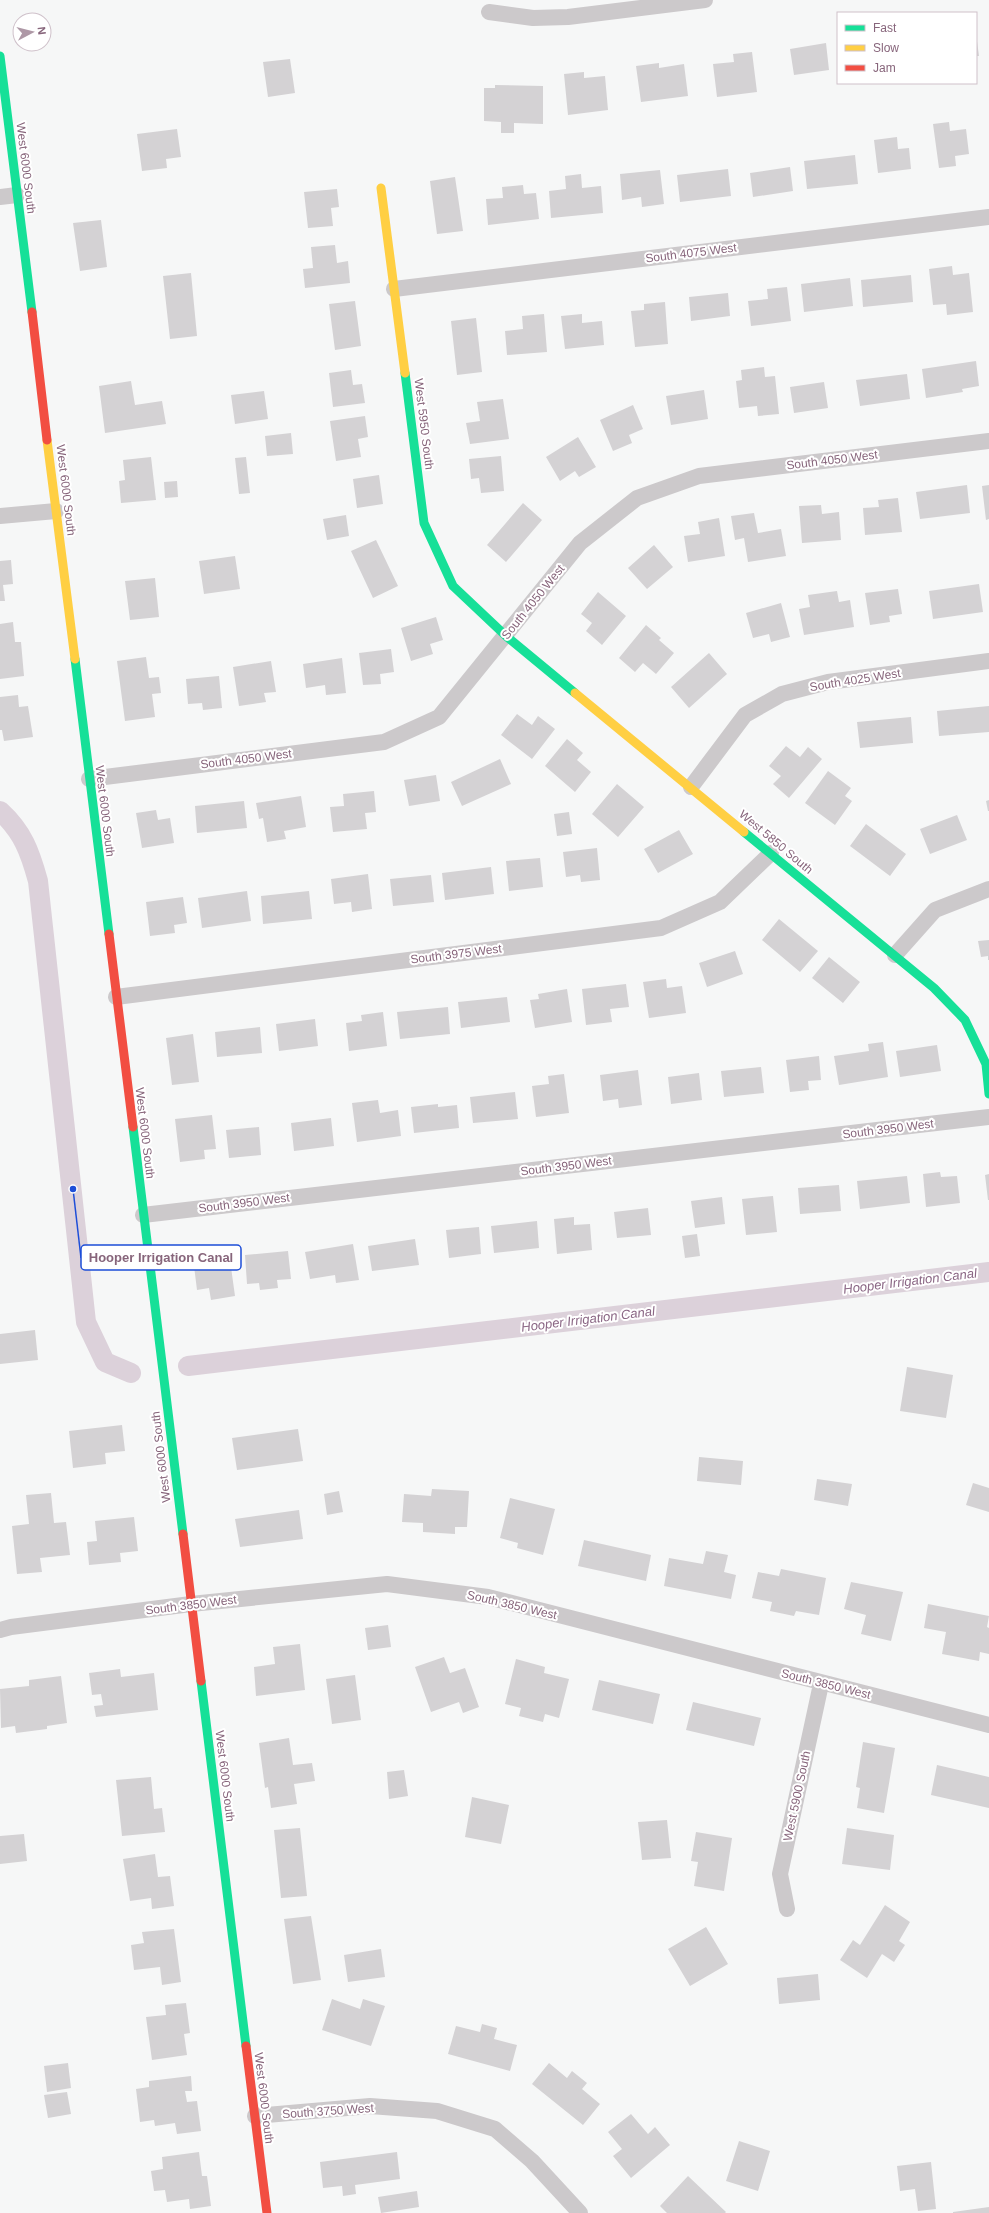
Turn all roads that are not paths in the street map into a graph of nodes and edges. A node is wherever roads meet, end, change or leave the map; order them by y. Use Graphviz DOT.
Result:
graph roads {
  1 [pos="705,0"];
  2 [pos="662,3"];
  3 [pos="489,12"];
  4 [pos="0,56"];
  5 [pos="381,188"];
  6 [pos="17,195"];
  7 [pos="0,197"];
  8 [pos="989,217"];
  9 [pos="394,289"];
  10 [pos="989,441"];
  11 [pos="56,511"];
  12 [pos="0,516"];
  13 [pos="506,636"];
  14 [pos="989,661"];
  15 [pos="89,779"];
  16 [pos="691,787"];
  17 [pos="771,853"];
  18 [pos="989,889"];
  19 [pos="895,955"];
  20 [pos="116,997"];
  21 [pos="989,1094"];
  22 [pos="989,1117"];
  23 [pos="143,1215"];
  24 [pos="191,1604"];
  25 [pos="0,1630"];
  26 [pos="821,1684"];
  27 [pos="989,1725"];
  28 [pos="787,1909"];
  29 [pos="255,2116"];
  30 [pos="267,2213"];
  31 [pos="580,2213"];
  1 -- 2 [label="street"];
  2 -- 3 [label="street"];
  4 -- 6 [label="street, West 6000 South"];
  5 -- 9 [label="street, West 5950 South"];
  6 -- 7 [label="street"];
  6 -- 11 [label="street, West 6000 South"];
  8 -- 9 [label="street, South 4075 West"];
  9 -- 13 [label="street, West 5950 South"];
  10 -- 13 [label="street, South 4050 West"];
  11 -- 12 [label="street"];
  11 -- 15 [label="street, West 6000 South"];
  13 -- 15 [label="street, South 4050 West"];
  13 -- 16 [label="street, West 5850 South"];
  14 -- 16 [label="street, South 4025 West"];
  15 -- 20 [label="street, West 6000 South"];
  16 -- 17 [label="street, West 5850 South"];
  17 -- 19 [label="street, West 5850 South"];
  17 -- 20 [label="street, South 3975 West"];
  18 -- 19 [label="street"];
  19 -- 21 [label="street, West 5850 South"];
  20 -- 23 [label="street, West 6000 South"];
  22 -- 23 [label="street, South 3950 West"];
  23 -- 24 [label="street, West 6000 South"];
  24 -- 25 [label="street, South 3850 West"];
  24 -- 26 [label="street, South 3850 West"];
  24 -- 29 [label="street, West 6000 South"];
  26 -- 27 [label="street, South 3850 West"];
  26 -- 28 [label="street, West 5900 South"];
  29 -- 30 [label="street, West 6000 South"];
  29 -- 31 [label="street, South 3750 West"];
}
